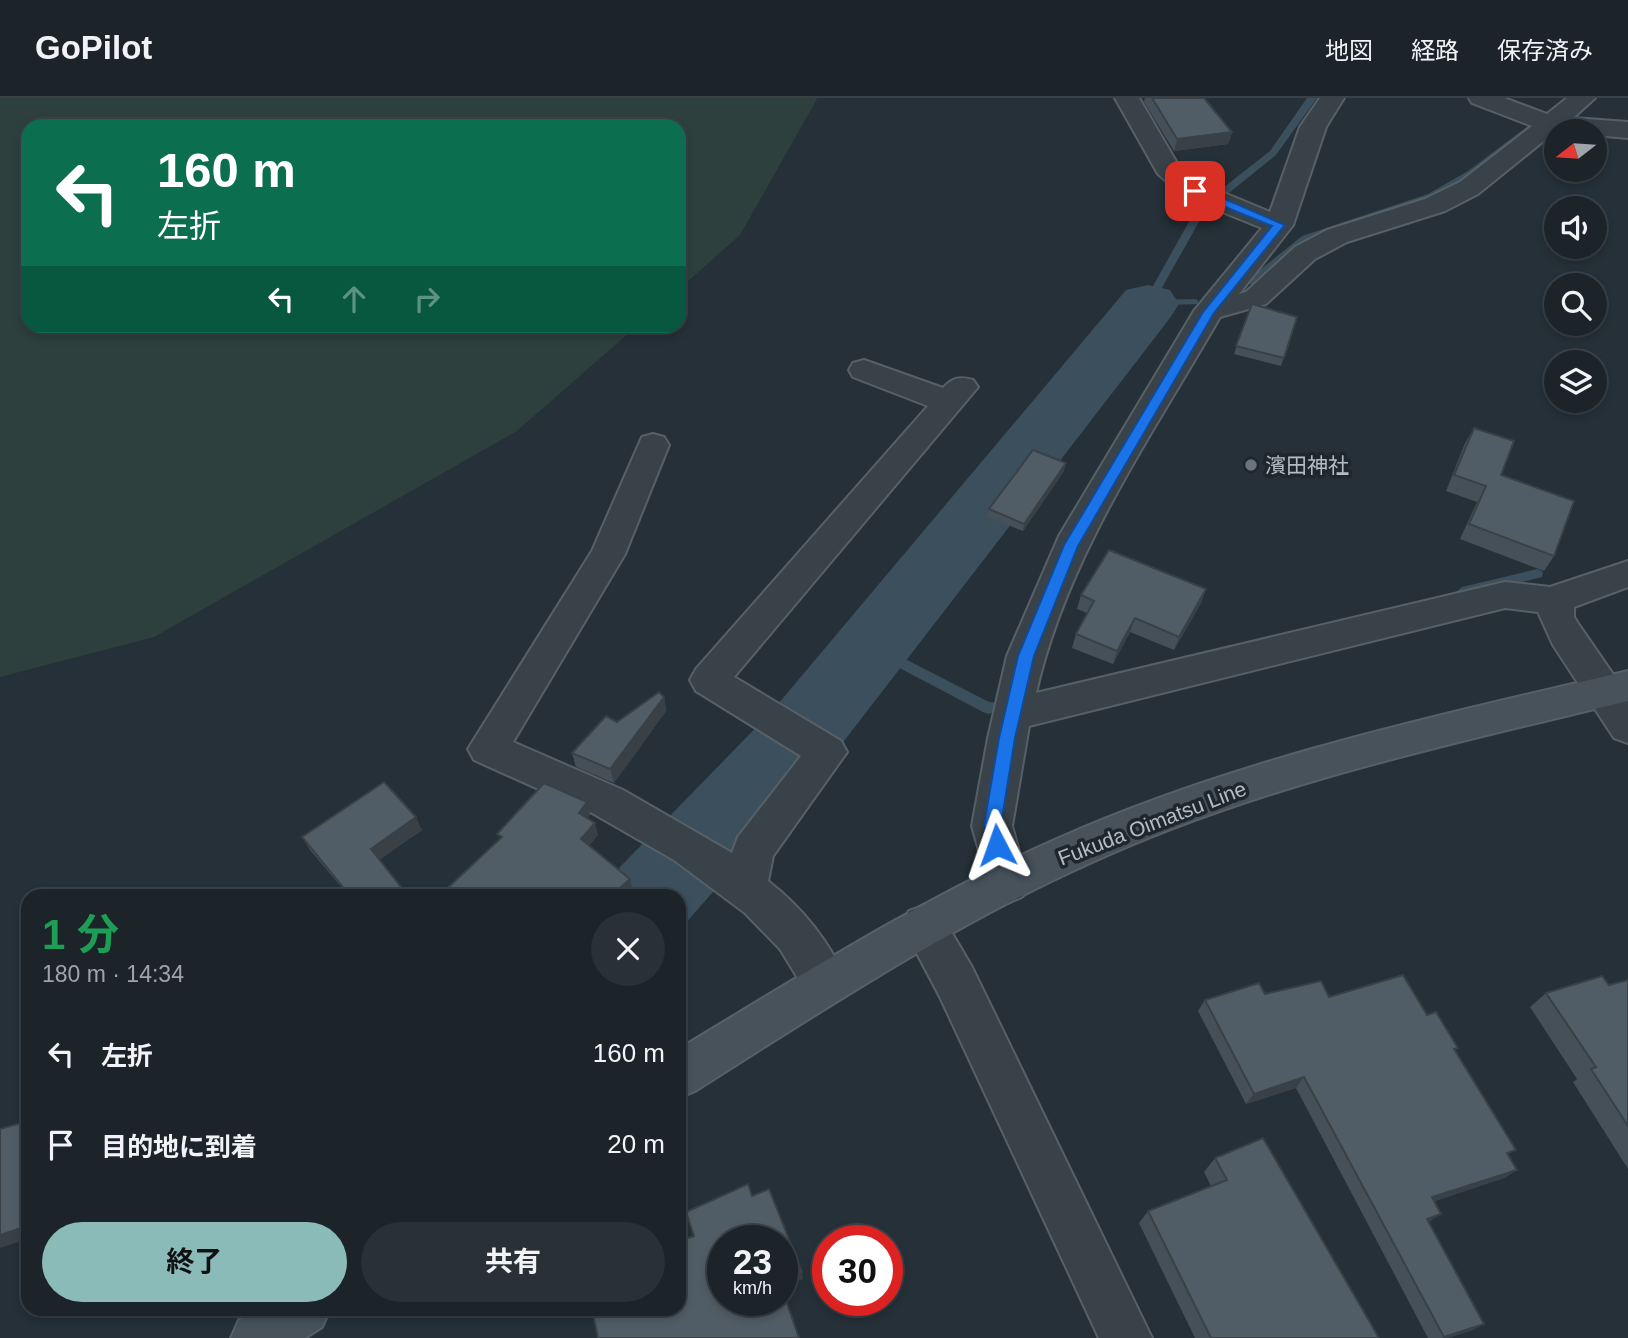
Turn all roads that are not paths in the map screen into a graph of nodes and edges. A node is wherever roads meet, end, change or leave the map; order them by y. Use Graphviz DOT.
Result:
graph roads {
  1 [pos="1127,98"];
  2 [pos="1332,98"];
  3 [pos="1480,98"];
  4 [pos="1583,98"];
  5 [pos="1556,119"];
  6 [pos="1544,122"];
  7 [pos="1607,128"];
  8 [pos="1544,129"];
  9 [pos="1628,130"];
  10 [pos="1279,225"];
  11 [pos="1209,312"];
  12 [pos="864,370"];
  13 [pos="653,445"];
  14 [pos="1627,571"];
  15 [pos="1556,601"];
  16 [pos="1616,689"];
  17 [pos="1014,713"];
  18 [pos="1628,727"];
  19 [pos="733,877"];
  20 [pos="1007,884"];
  21 [pos="924,925"];
  22 [pos="826,983"];
  23 [pos="686,1071"];
  24 [pos="293,1316"];
  25 [pos="257,1338"];
  26 [pos="1126,1338"];
  1 -- 10 [label="street"];
  2 -- 10 [label="street"];
  3 -- 6 [label="street"];
  4 -- 5 [label="street"];
  7 -- 9 [label="street"];
  8 -- 11 [label="street"];
  10 -- 11 [label="street"];
  11 -- 17 [label="street"];
  12 -- 19 [label="street"];
  13 -- 19 [label="street"];
  14 -- 15 [label="street"];
  15 -- 16 [label="street"];
  15 -- 17 [label="street"];
  16 -- 18 [label="street"];
  16 -- 20 [label="main road, Fukuda Oimatsu Line"];
  17 -- 20 [label="street"];
  19 -- 22 [label="street"];
  20 -- 21 [label="main road, Fukuda Oimatsu Line"];
  21 -- 22 [label="main road, Fukuda Oimatsu Line"];
  21 -- 26 [label="street"];
  22 -- 23 [label="main road, Fukuda Oimatsu Line"];
  24 -- 25 [label="main road"];
}
